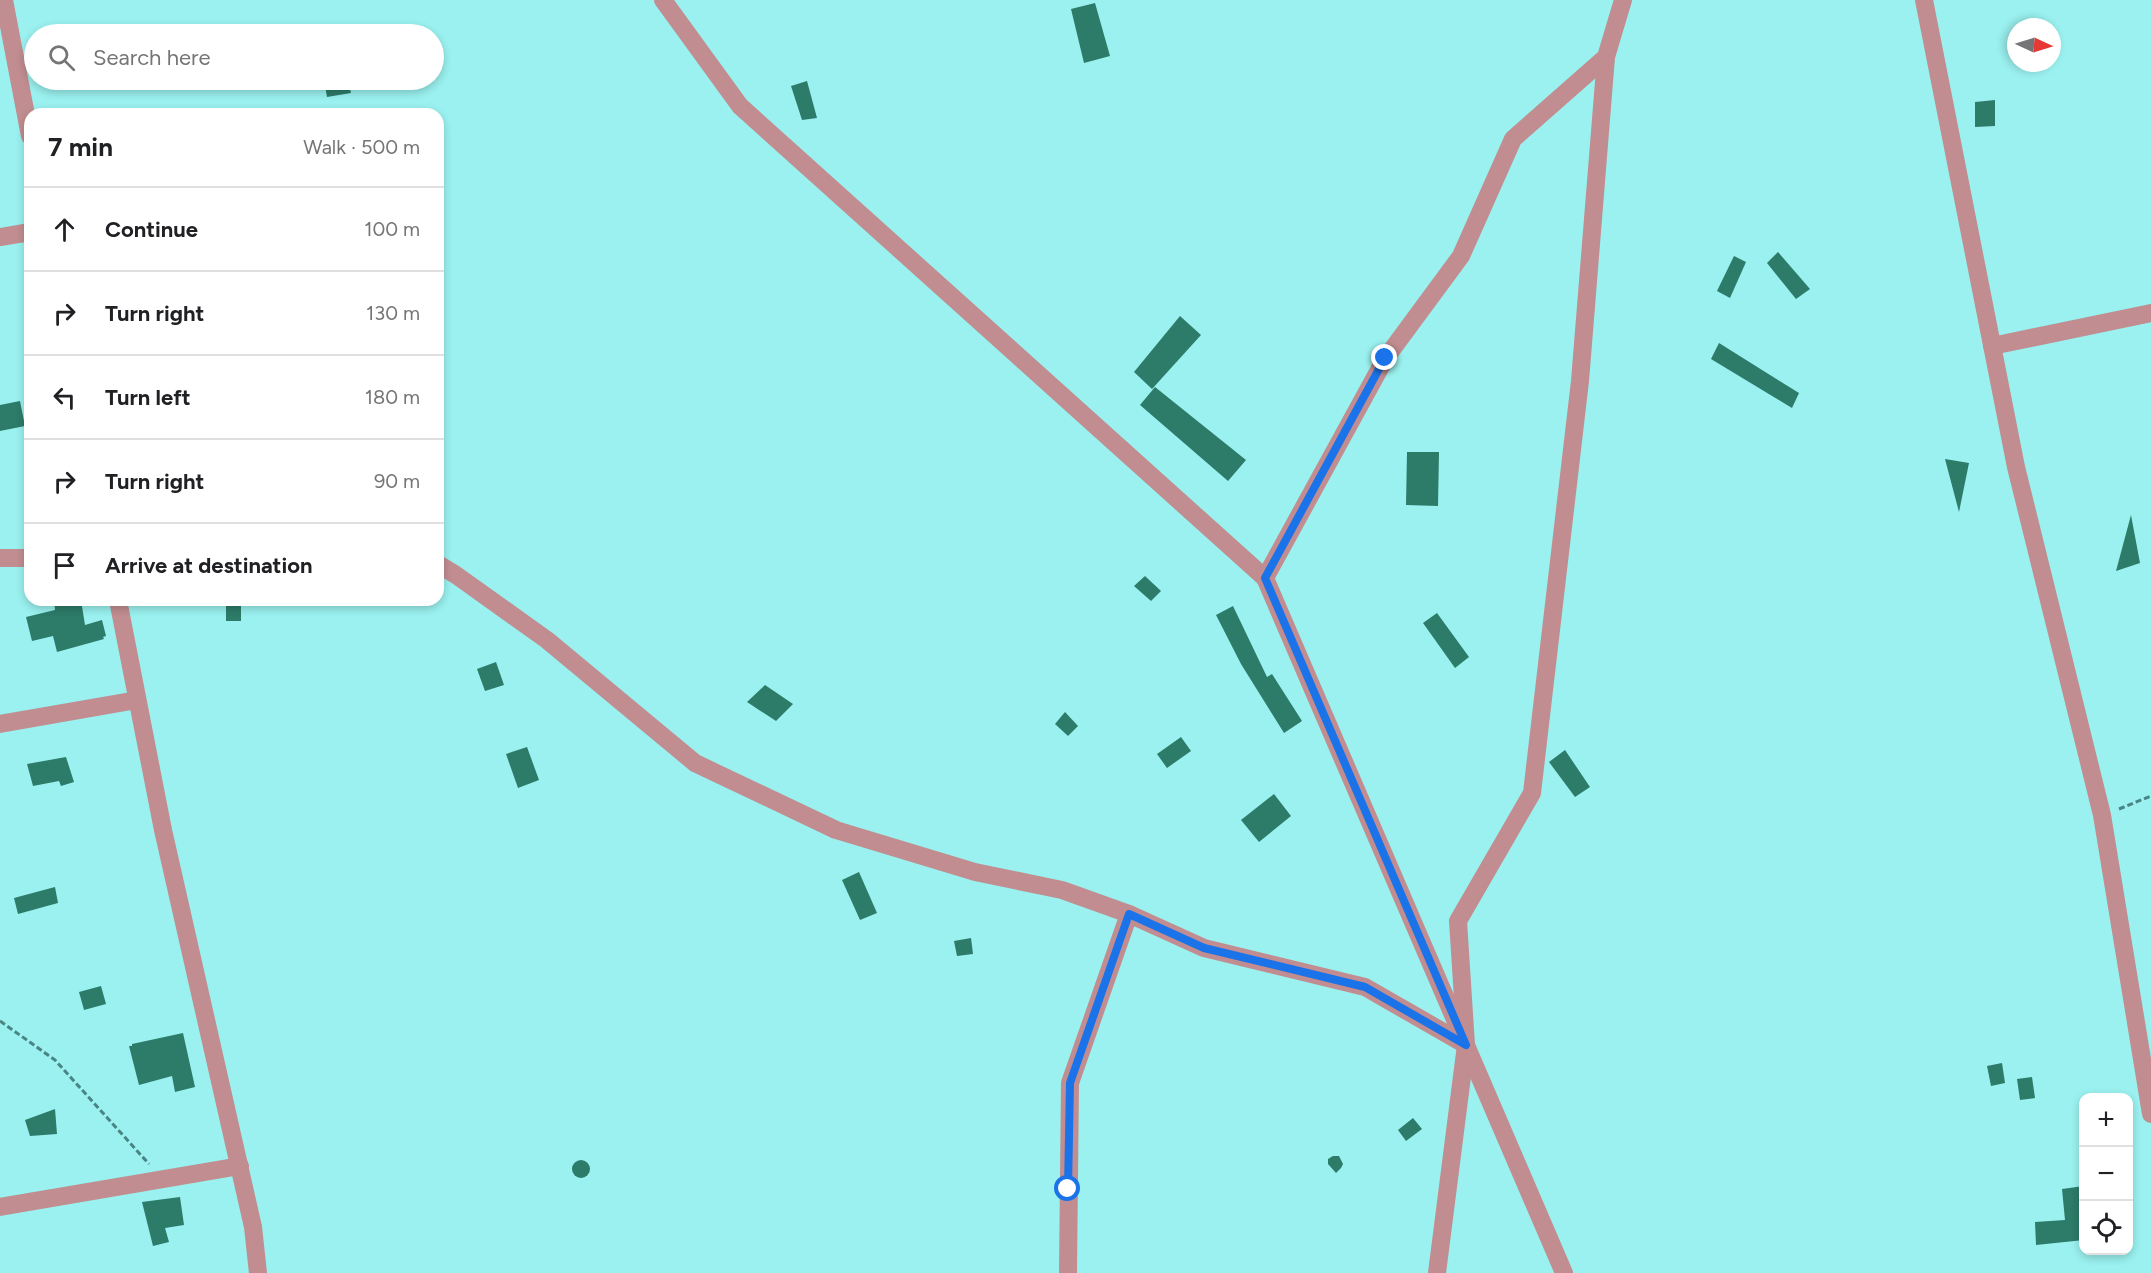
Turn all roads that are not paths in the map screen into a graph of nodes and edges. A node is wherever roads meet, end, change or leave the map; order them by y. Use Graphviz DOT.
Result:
graph roads {
  1 [pos="4,0"];
  2 [pos="663,0"];
  3 [pos="1623,0"];
  4 [pos="1924,0"];
  5 [pos="1606,57"];
  6 [pos="25,108"];
  7 [pos="24,233"];
  8 [pos="0,237"];
  9 [pos="2151,313"];
  10 [pos="1992,345"];
  11 [pos="0,558"];
  12 [pos="24,558"];
  13 [pos="444,567"];
  14 [pos="1265,578"];
  15 [pos="119,606"];
  16 [pos="137,700"];
  17 [pos="0,724"];
  18 [pos="1129,914"];
  19 [pos="1466,1045"];
  20 [pos="2151,1114"];
  21 [pos="240,1166"];
  22 [pos="0,1207"];
  23 [pos="258,1273"];
  24 [pos="1068,1273"];
  25 [pos="1437,1273"];
  26 [pos="1564,1273"];
  1 -- 6 [label="street"];
  2 -- 14 [label="street"];
  3 -- 5 [label="street"];
  4 -- 10 [label="street"];
  5 -- 14 [label="street"];
  5 -- 19 [label="street"];
  7 -- 8 [label="street"];
  9 -- 10 [label="street"];
  10 -- 20 [label="street"];
  11 -- 12 [label="street"];
  13 -- 18 [label="street"];
  14 -- 19 [label="street"];
  15 -- 16 [label="street"];
  16 -- 17 [label="street"];
  16 -- 21 [label="street"];
  18 -- 19 [label="street"];
  18 -- 24 [label="street"];
  19 -- 25 [label="street"];
  19 -- 26 [label="street"];
  21 -- 22 [label="street"];
  21 -- 23 [label="street"];
}
